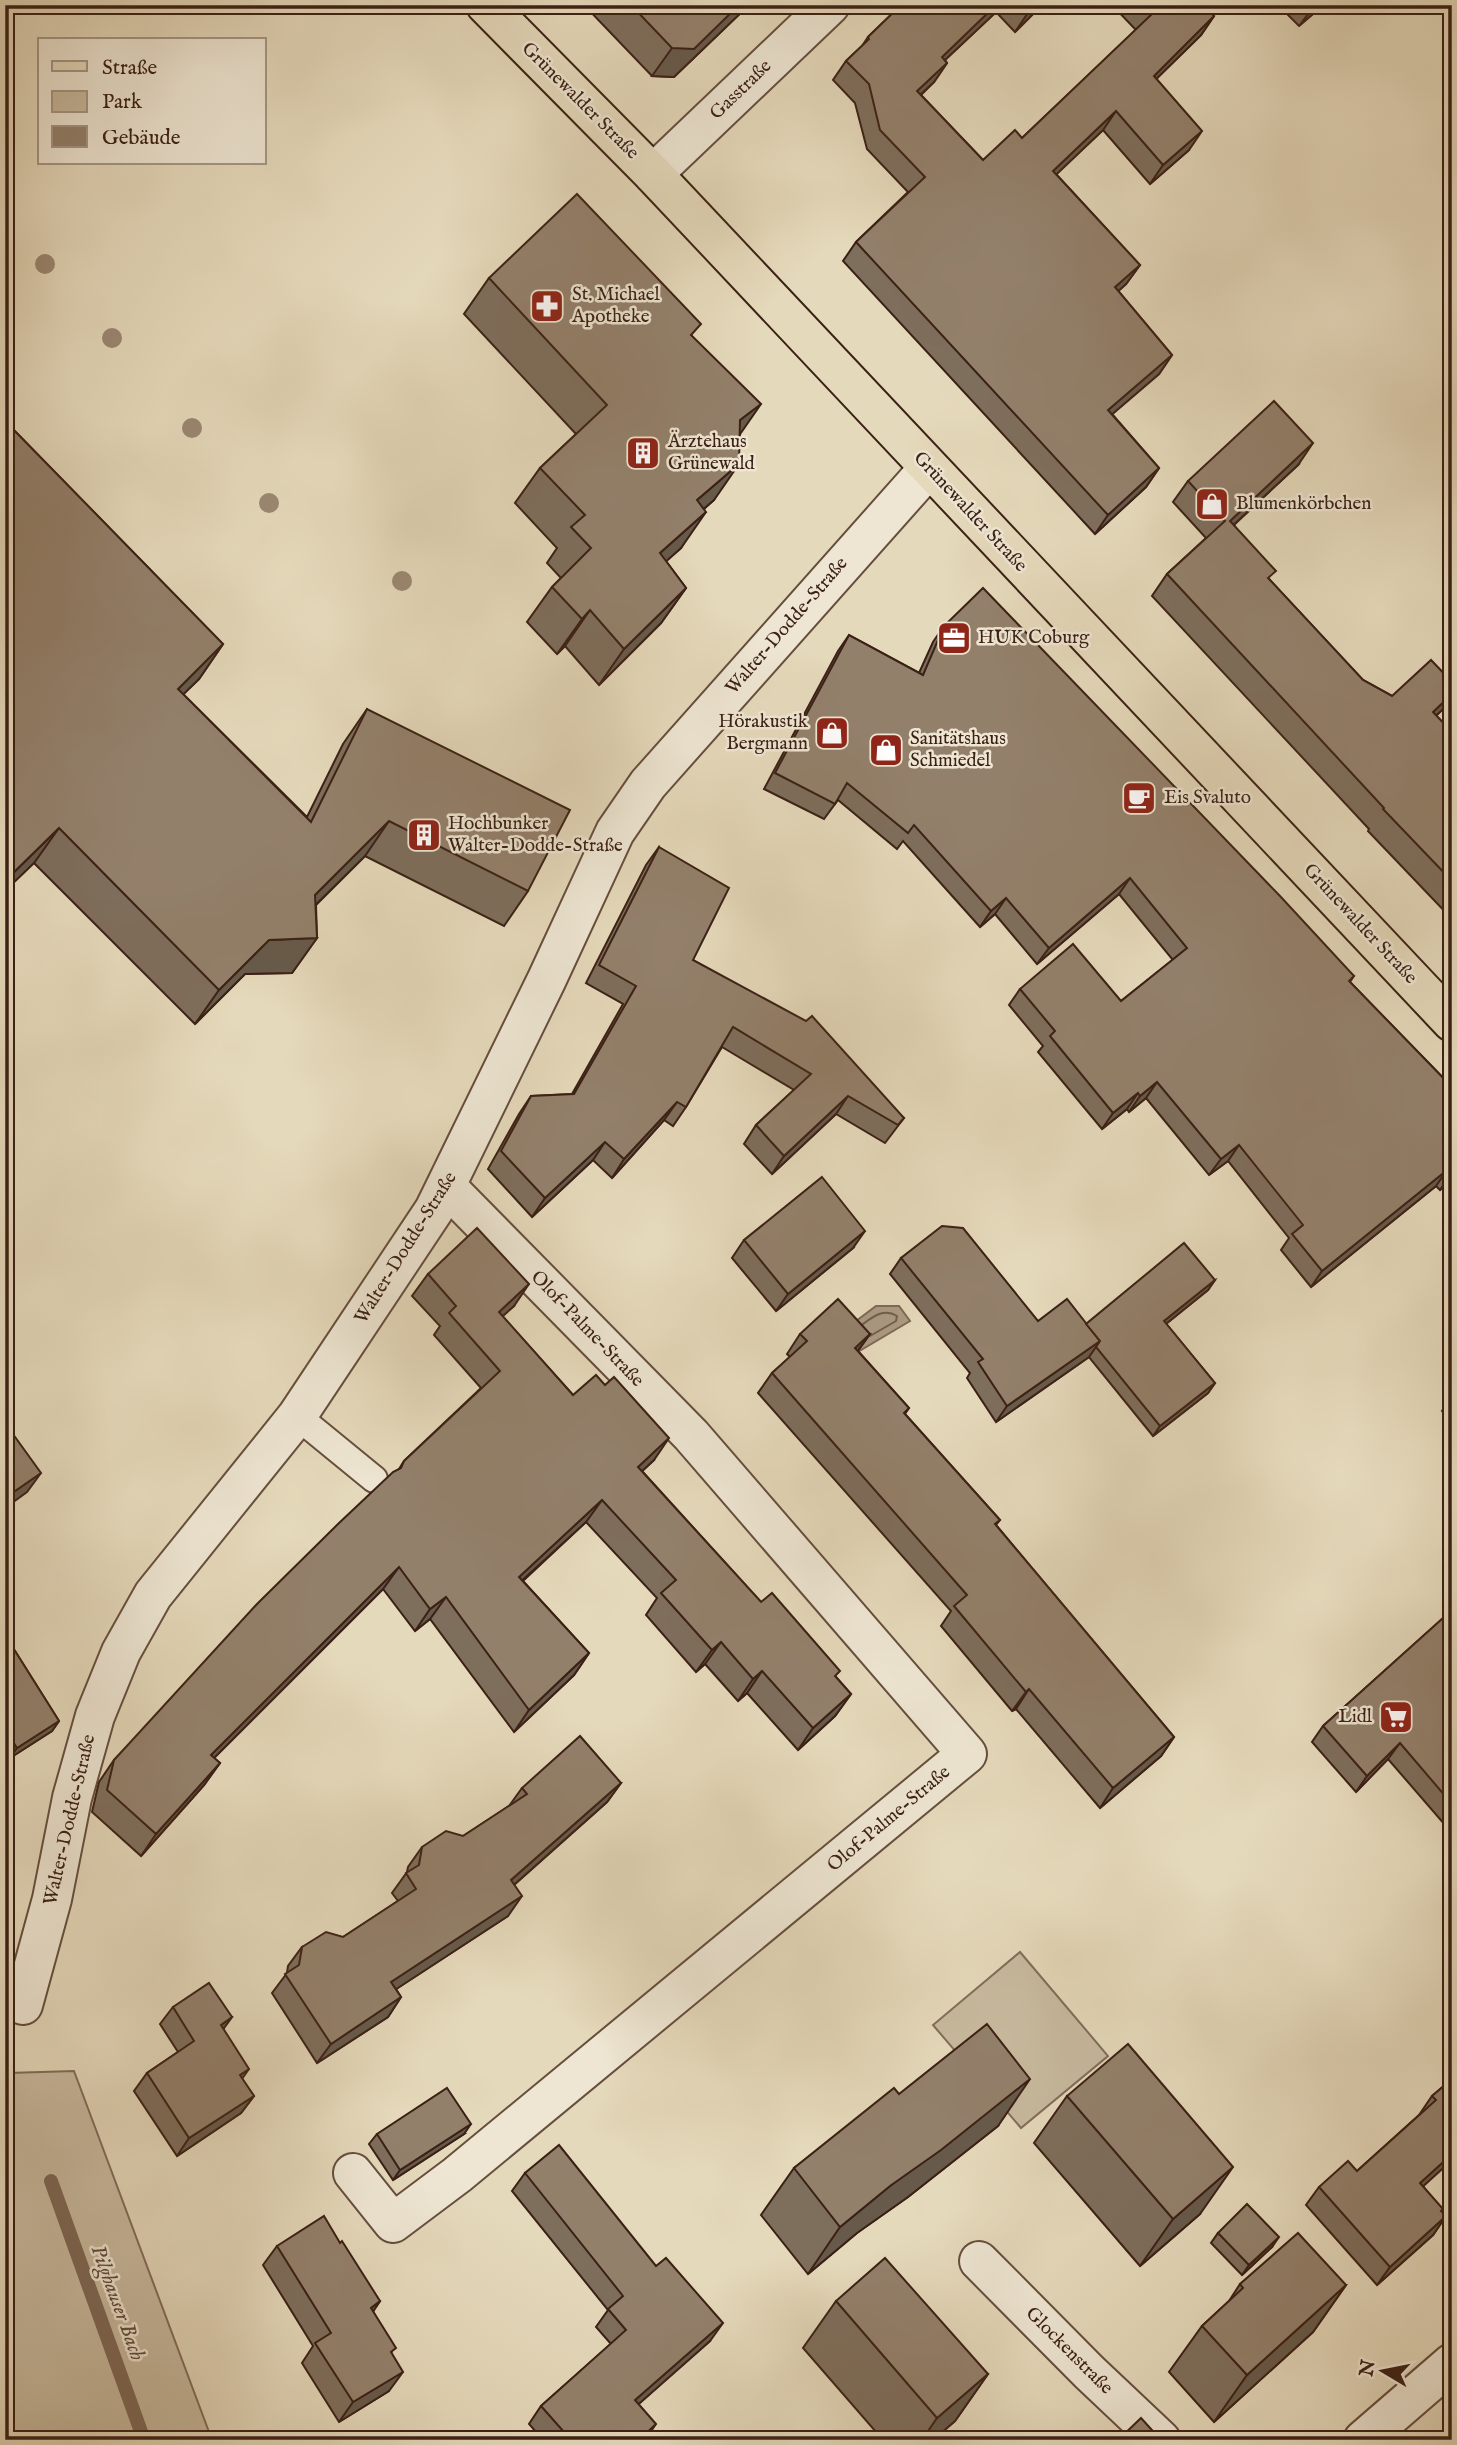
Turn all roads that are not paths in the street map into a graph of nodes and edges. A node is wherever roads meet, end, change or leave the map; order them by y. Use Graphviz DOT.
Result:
graph roads {
  1 [pos="486,5"];
  2 [pos="830,5"];
  3 [pos="653,174"];
  4 [pos="929,468"];
  5 [pos="1452,1022"];
  6 [pos="447,1187"];
  7 [pos="297,1416"];
  8 [pos="374,1479"];
  9 [pos="23,2005"];
  10 [pos="354,2173"];
  11 [pos="979,2261"];
  12 [pos="1452,2363"];
  13 [pos="1161,2440"];
  14 [pos="1363,2440"];
  1 -- 3 [label="main road, Grünewalder Straße"];
  2 -- 3 [label="street, Gasstraße"];
  3 -- 4 [label="main road, Grünewalder Straße"];
  4 -- 5 [label="main road, Grünewalder Straße"];
  4 -- 6 [label="street, Walter-Dodde-Straße"];
  6 -- 7 [label="street, Walter-Dodde-Straße"];
  6 -- 10 [label="street, Olof-Palme-Straße"];
  7 -- 8 [label="lane"];
  7 -- 9 [label="street, Walter-Dodde-Straße"];
  11 -- 13 [label="street, Glockenstraße"];
  12 -- 14 [label="street"];
}
